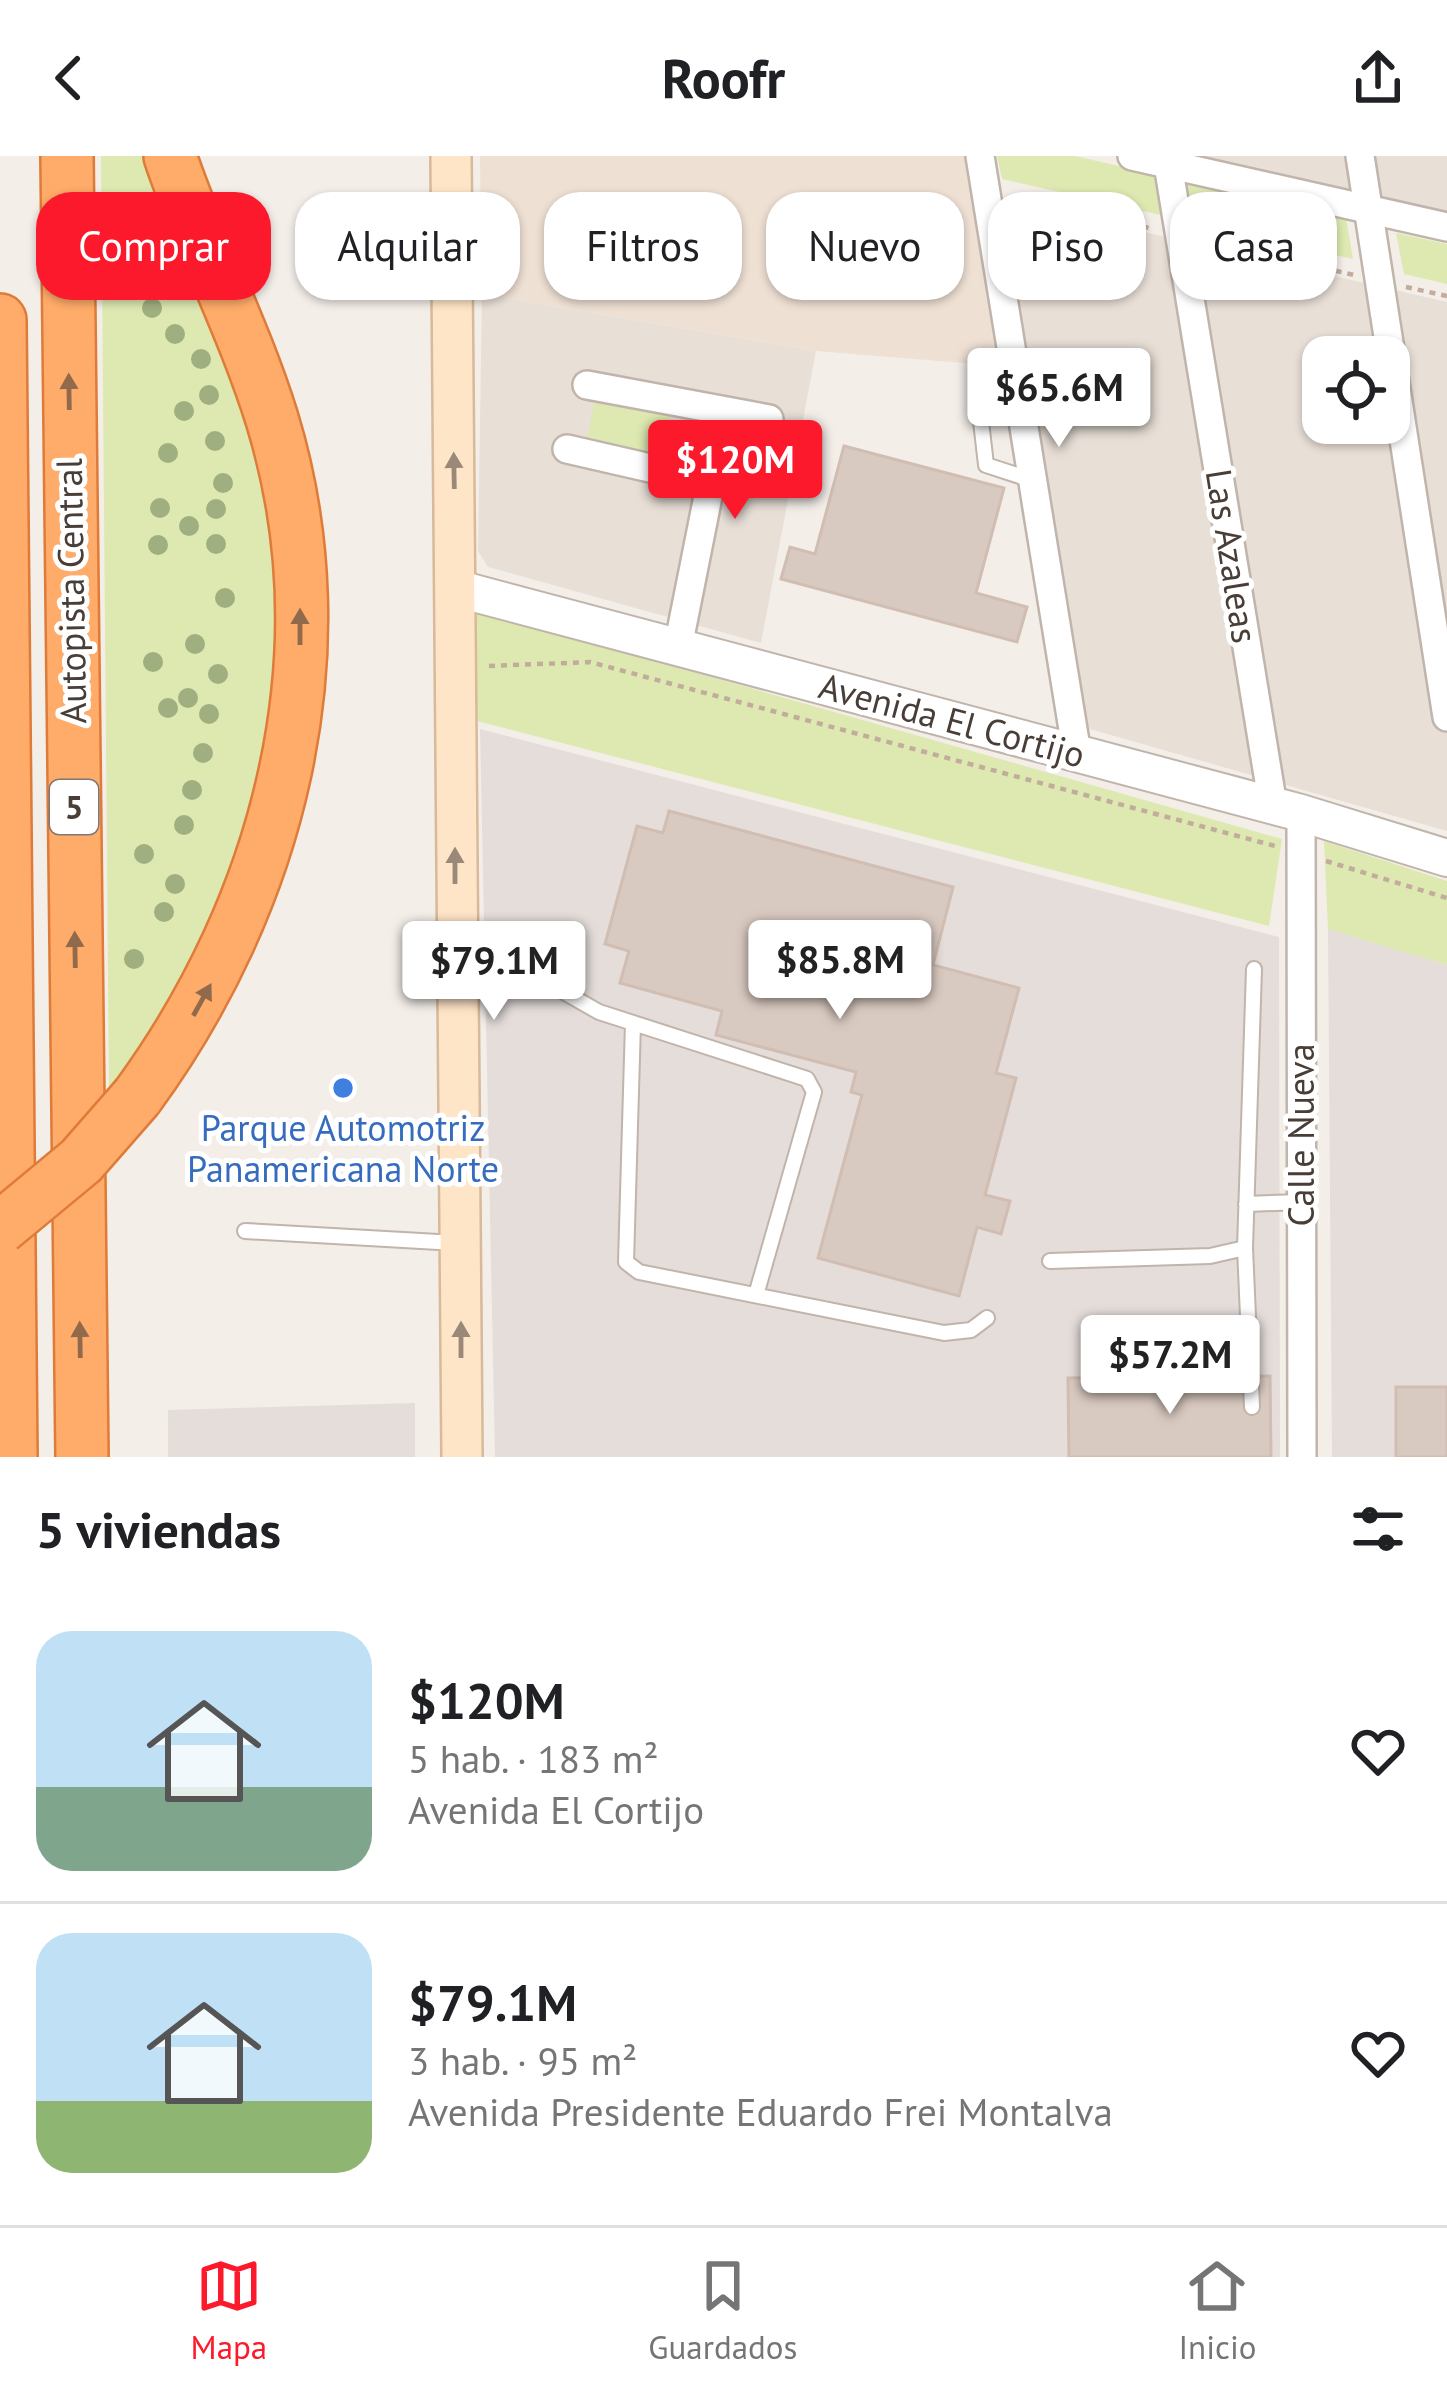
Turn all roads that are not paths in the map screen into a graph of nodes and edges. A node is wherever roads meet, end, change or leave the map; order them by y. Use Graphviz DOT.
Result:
graph roads {
  1 [pos="67,156"];
  2 [pos="170,156"];
  3 [pos="451,156"];
  4 [pos="980,156"];
  5 [pos="1132,156"];
  6 [pos="1360,156"];
  7 [pos="1168,164"];
  8 [pos="1369,209"];
  9 [pos="1447,227"];
  10 [pos="0,320"];
  11 [pos="587,386"];
  12 [pos="978,395"];
  13 [pos="725,411"];
  14 [pos="769,419"];
  15 [pos="567,449"];
  16 [pos="1032,480"];
  17 [pos="711,482"];
  18 [pos="454,588"];
  19 [pos="2,635"];
  20 [pos="678,647"];
  21 [pos="1447,717"];
  22 [pos="1077,754"];
  23 [pos="1287,809"];
  24 [pos="1447,858"];
  25 [pos="455,953"];
  26 [pos="1253,969"];
  27 [pos="633,1023"];
  28 [pos="1301,1202"];
  29 [pos="1246,1204"];
  30 [pos="0,1228"];
  31 [pos="245,1231"];
  32 [pos="460,1243"];
  33 [pos="1245,1248"];
  34 [pos="1050,1261"];
  35 [pos="756,1295"];
  36 [pos="987,1318"];
  37 [pos="1252,1407"];
  38 [pos="11,1457"];
  39 [pos="82,1457"];
  40 [pos="462,1457"];
  41 [pos="1303,1457"];
  39 -- 1 [label="highway, Autopista Central / 5, one-way"];
  30 -- 2 [label="highway, one-way, bridge"];
  18 -- 3 [label="main road, one-way"];
  4 -- 16 [label="street"];
  5 -- 7 [label="street"];
  6 -- 8 [label="street"];
  7 -- 8 [label="street"];
  7 -- 23 [label="street, Las Azaleas"];
  8 -- 9 [label="street"];
  8 -- 21 [label="street"];
  10 -- 19 [label="highway, Autopista Central / 5"];
  11 -- 13 [label="street"];
  12 -- 16 [label="lane"];
  13 -- 14 [label="street"];
  13 -- 17 [label="street"];
  15 -- 17 [label="street"];
  16 -- 22 [label="street"];
  17 -- 20 [label="street"];
  18 -- 20 [label="street, Avenida El Cortijo"];
  25 -- 18 [label="main road, one-way"];
  19 -- 38 [label="highway, Autopista Central / 5"];
  20 -- 22 [label="street, Avenida El Cortijo"];
  22 -- 23 [label="street, Avenida El Cortijo"];
  23 -- 24 [label="street, Avenida El Cortijo"];
  23 -- 28 [label="street, Calle Nueva"];
  25 -- 27 [label="lane"];
  25 -- 32 [label="main road"];
  26 -- 29 [label="lane"];
  27 -- 35 [label="lane"];
  27 -- 35 [label="lane"];
  28 -- 29 [label="lane"];
  28 -- 41 [label="street, Calle Nueva"];
  29 -- 33 [label="lane"];
  31 -- 32 [label="lane"];
  40 -- 32 [label="main road, one-way"];
  33 -- 34 [label="lane"];
  33 -- 37 [label="lane"];
  35 -- 36 [label="lane"];
}
